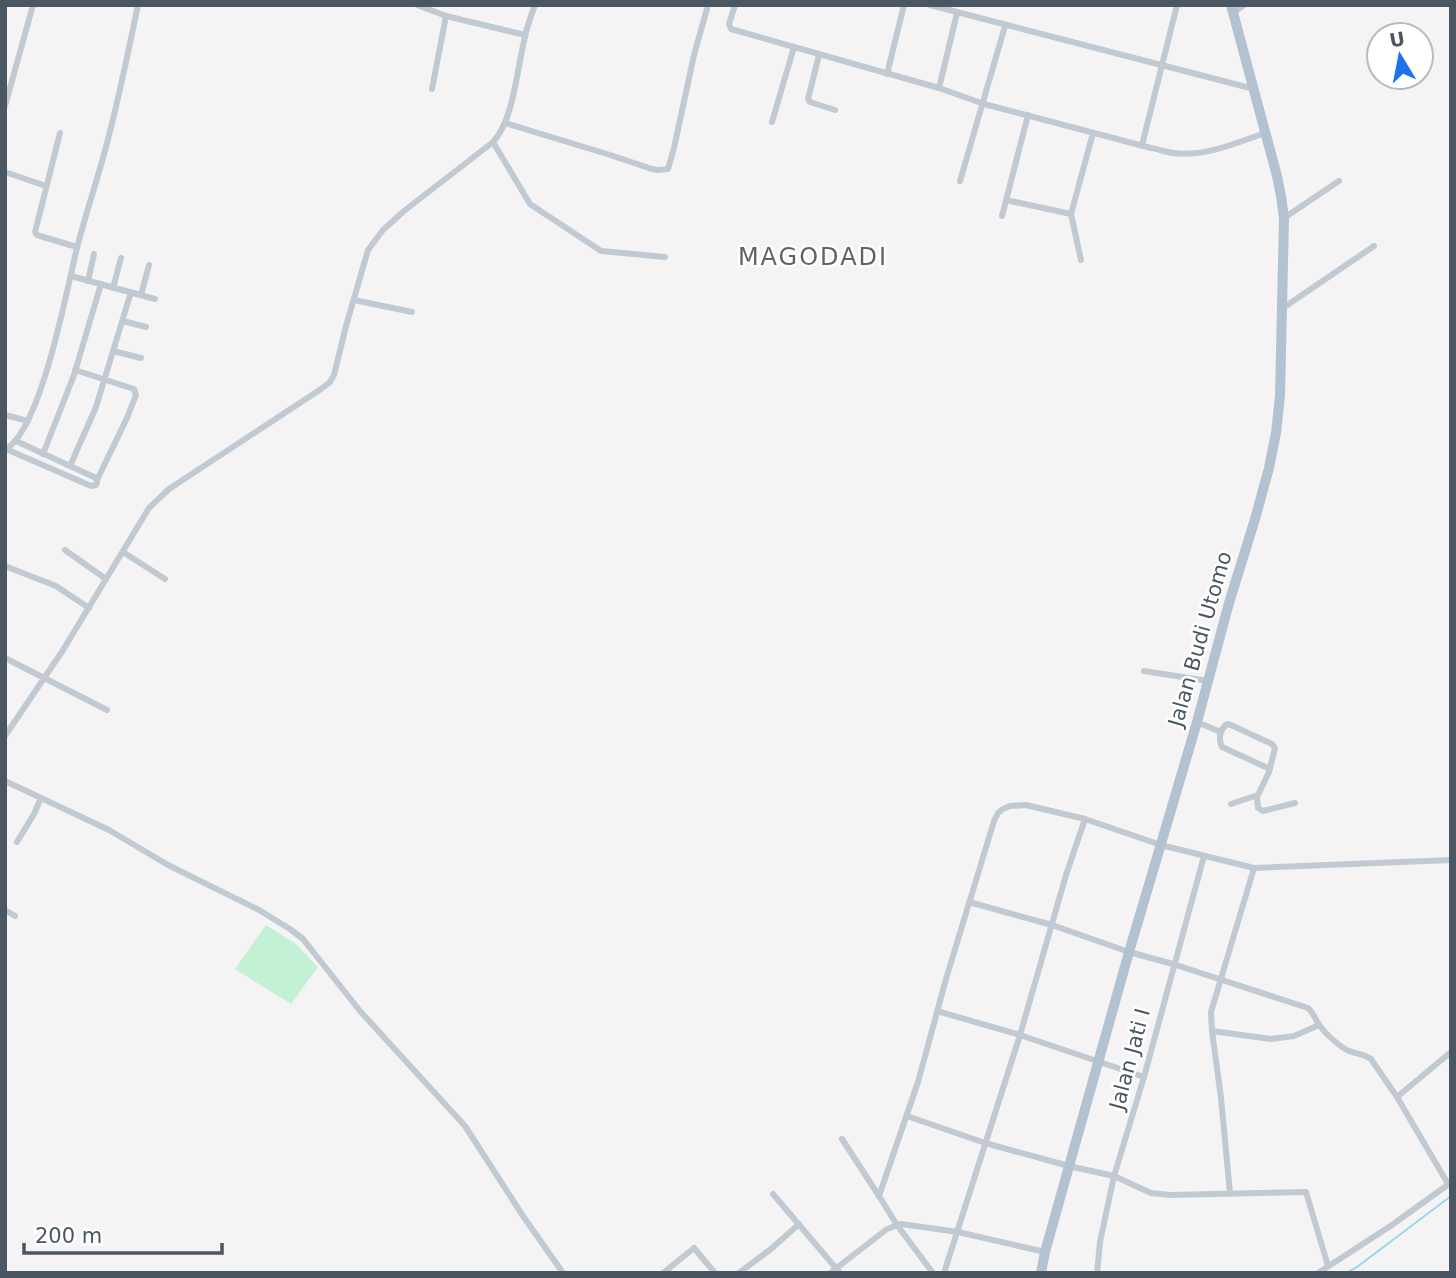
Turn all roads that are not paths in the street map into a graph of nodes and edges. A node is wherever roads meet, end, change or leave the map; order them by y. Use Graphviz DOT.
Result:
graph roads {
  1 [pos="33,5"];
  2 [pos="138,5"];
  3 [pos="417,5"];
  4 [pos="535,5"];
  5 [pos="708,5"];
  6 [pos="736,5"];
  7 [pos="904,5"];
  8 [pos="930,5"];
  9 [pos="1177,5"];
  10 [pos="1244,5"];
  11 [pos="1232,9"];
  12 [pos="957,13"];
  13 [pos="446,16"];
  14 [pos="1006,26"];
  15 [pos="525,35"];
  16 [pos="794,47"];
  17 [pos="819,55"];
  18 [pos="1161,66"];
  19 [pos="887,74"];
  20 [pos="939,88"];
  21 [pos="432,89"];
  22 [pos="1254,89"];
  23 [pos="984,104"];
  24 [pos="5,106"];
  25 [pos="835,110"];
  26 [pos="1028,115"];
  27 [pos="772,122"];
  28 [pos="505,123"];
  29 [pos="60,133"];
  30 [pos="1093,133"];
  31 [pos="1265,133"];
  32 [pos="493,142"];
  33 [pos="1142,145"];
  34 [pos="5,172"];
  35 [pos="960,181"];
  36 [pos="1339,181"];
  37 [pos="46,186"];
  38 [pos="1006,200"];
  39 [pos="1071,214"];
  40 [pos="1002,216"];
  41 [pos="1284,218"];
  42 [pos="1374,246"];
  43 [pos="78,247"];
  44 [pos="94,254"];
  45 [pos="665,257"];
  46 [pos="121,258"];
  47 [pos="1081,260"];
  48 [pos="149,265"];
  49 [pos="71,276"];
  50 [pos="88,281"];
  51 [pos="101,284"];
  52 [pos="113,288"];
  53 [pos="131,292"];
  54 [pos="141,295"];
  55 [pos="155,299"];
  56 [pos="355,300"];
  57 [pos="1283,308"];
  58 [pos="412,312"];
  59 [pos="122,321"];
  60 [pos="146,327"];
  61 [pos="113,351"];
  62 [pos="141,358"];
  63 [pos="75,370"];
  64 [pos="104,380"];
  65 [pos="5,415"];
  66 [pos="28,421"];
  67 [pos="16,441"];
  68 [pos="6,450"];
  69 [pos="43,454"];
  70 [pos="70,466"];
  71 [pos="97,480"];
  72 [pos="65,550"];
  73 [pos="123,552"];
  74 [pos="5,566"];
  75 [pos="106,579"];
  76 [pos="165,579"];
  77 [pos="89,608"];
  78 [pos="5,658"];
  79 [pos="1144,671"];
  80 [pos="44,678"];
  81 [pos="1208,681"];
  82 [pos="107,710"];
  83 [pos="1197,722"];
  84 [pos="1221,732"];
  85 [pos="5,736"];
  86 [pos="1270,769"];
  87 [pos="5,781"];
  88 [pos="1256,797"];
  89 [pos="41,798"];
  90 [pos="1295,803"];
  91 [pos="1231,804"];
  92 [pos="1085,819"];
  93 [pos="17,842"];
  94 [pos="1161,845"];
  95 [pos="1204,856"];
  96 [pos="1451,860"];
  97 [pos="1254,867"];
  98 [pos="969,902"];
  99 [pos="5,911"];
  100 [pos="15,916"];
  101 [pos="1052,925"];
  102 [pos="1129,952"];
  103 [pos="1173,964"];
  104 [pos="1220,979"];
  105 [pos="937,1011"];
  106 [pos="1319,1026"];
  107 [pos="1212,1031"];
  108 [pos="1020,1035"];
  109 [pos="1451,1052"];
  110 [pos="1099,1062"];
  111 [pos="1144,1077"];
  112 [pos="1397,1097"];
  113 [pos="907,1116"];
  114 [pos="842,1139"];
  115 [pos="985,1143"];
  116 [pos="1069,1166"];
  117 [pos="1114,1176"];
  118 [pos="1450,1183"];
  119 [pos="1230,1193"];
  120 [pos="773,1194"];
  121 [pos="878,1196"];
  122 [pos="799,1224"];
  123 [pos="897,1225"];
  124 [pos="958,1232"];
  125 [pos="1045,1252"];
  126 [pos="1328,1266"];
  127 [pos="836,1271"];
  128 [pos="563,1273"];
  129 [pos="663,1273"];
  130 [pos="715,1273"];
  131 [pos="739,1273"];
  132 [pos="933,1273"];
  133 [pos="944,1273"];
  134 [pos="1041,1273"];
  135 [pos="1097,1273"];
  136 [pos="1318,1273"];
  1 -- 24 [label="street"];
  2 -- 43 [label="street"];
  3 -- 13 [label="street"];
  4 -- 15 [label="street"];
  5 -- 28 [label="street"];
  6 -- 16 [label="street"];
  7 -- 19 [label="street"];
  8 -- 12 [label="street"];
  9 -- 18 [label="street"];
  10 -- 11 [label="street"];
  11 -- 22 [label="main road, Jalan Budi Utomo"];
  12 -- 14 [label="street"];
  12 -- 20 [label="street"];
  13 -- 15 [label="street"];
  13 -- 21 [label="street"];
  14 -- 18 [label="street"];
  14 -- 23 [label="street"];
  15 -- 28 [label="street"];
  16 -- 17 [label="street"];
  16 -- 27 [label="street"];
  17 -- 19 [label="street"];
  17 -- 25 [label="street"];
  18 -- 22 [label="street"];
  18 -- 33 [label="street"];
  19 -- 20 [label="street"];
  20 -- 23 [label="street"];
  22 -- 31 [label="main road, Jalan Budi Utomo"];
  23 -- 26 [label="street"];
  23 -- 35 [label="street"];
  26 -- 30 [label="street"];
  26 -- 38 [label="street"];
  28 -- 32 [label="street"];
  29 -- 37 [label="street"];
  30 -- 33 [label="street"];
  30 -- 39 [label="street"];
  31 -- 33 [label="street"];
  31 -- 41 [label="main road, Jalan Budi Utomo"];
  32 -- 45 [label="street"];
  32 -- 56 [label="street"];
  34 -- 37 [label="street"];
  36 -- 41 [label="street"];
  37 -- 43 [label="street"];
  38 -- 39 [label="street"];
  38 -- 40 [label="street"];
  39 -- 47 [label="street"];
  41 -- 57 [label="main road, Jalan Budi Utomo"];
  42 -- 57 [label="street"];
  43 -- 49 [label="street"];
  44 -- 50 [label="street"];
  46 -- 52 [label="street"];
  48 -- 54 [label="street"];
  49 -- 50 [label="street"];
  49 -- 66 [label="street"];
  50 -- 51 [label="street"];
  51 -- 52 [label="street"];
  51 -- 63 [label="street"];
  52 -- 53 [label="street"];
  53 -- 54 [label="street"];
  53 -- 59 [label="street"];
  54 -- 55 [label="street"];
  56 -- 58 [label="street"];
  56 -- 73 [label="street"];
  57 -- 81 [label="main road, Jalan Budi Utomo"];
  59 -- 60 [label="street"];
  59 -- 61 [label="street"];
  61 -- 62 [label="street"];
  61 -- 64 [label="street"];
  63 -- 64 [label="street"];
  63 -- 69 [label="street"];
  64 -- 70 [label="street"];
  64 -- 71 [label="street"];
  65 -- 66 [label="street"];
  66 -- 67 [label="street"];
  67 -- 68 [label="street"];
  67 -- 69 [label="street"];
  68 -- 71 [label="street"];
  69 -- 70 [label="street"];
  70 -- 71 [label="street"];
  72 -- 75 [label="street"];
  73 -- 75 [label="street"];
  73 -- 76 [label="street"];
  74 -- 77 [label="street"];
  75 -- 77 [label="street"];
  77 -- 80 [label="street"];
  78 -- 80 [label="street"];
  79 -- 81 [label="street"];
  80 -- 82 [label="street"];
  80 -- 85 [label="street"];
  81 -- 83 [label="main road, Jalan Budi Utomo"];
  83 -- 84 [label="street"];
  83 -- 94 [label="main road, Jalan Budi Utomo"];
  84 -- 86 [label="street"];
  84 -- 86 [label="street"];
  86 -- 88 [label="street"];
  87 -- 89 [label="street"];
  88 -- 90 [label="street"];
  88 -- 91 [label="street"];
  89 -- 93 [label="street"];
  89 -- 128 [label="street"];
  92 -- 94 [label="street"];
  92 -- 98 [label="street"];
  92 -- 101 [label="street"];
  94 -- 95 [label="street"];
  94 -- 102 [label="main road, Jalan Budi Utomo"];
  95 -- 97 [label="street"];
  95 -- 103 [label="street, Jalan Jati I"];
  96 -- 97 [label="street"];
  97 -- 104 [label="street"];
  98 -- 101 [label="street"];
  98 -- 105 [label="street"];
  99 -- 100 [label="street"];
  101 -- 102 [label="street"];
  101 -- 108 [label="street"];
  102 -- 103 [label="street"];
  102 -- 110 [label="main road, Jalan Budi Utomo"];
  103 -- 104 [label="street"];
  103 -- 111 [label="street, Jalan Jati I"];
  104 -- 106 [label="street"];
  104 -- 107 [label="street"];
  105 -- 108 [label="street"];
  105 -- 113 [label="street"];
  106 -- 107 [label="street"];
  106 -- 112 [label="street"];
  107 -- 119 [label="street"];
  108 -- 110 [label="street"];
  108 -- 115 [label="street"];
  109 -- 112 [label="street"];
  110 -- 111 [label="street"];
  110 -- 116 [label="main road, Jalan Budi Utomo"];
  111 -- 117 [label="street, Jalan Jati I"];
  112 -- 118 [label="street"];
  113 -- 115 [label="street"];
  113 -- 121 [label="street"];
  114 -- 121 [label="street"];
  115 -- 116 [label="street"];
  115 -- 124 [label="street"];
  116 -- 117 [label="street"];
  116 -- 125 [label="main road, Jalan Budi Utomo"];
  117 -- 119 [label="street"];
  117 -- 135 [label="street, Jalan Jati I"];
  118 -- 126 [label="street"];
  119 -- 126 [label="street"];
  120 -- 122 [label="street"];
  121 -- 123 [label="street"];
  122 -- 127 [label="street"];
  122 -- 131 [label="street"];
  123 -- 124 [label="street"];
  123 -- 127 [label="street"];
  123 -- 132 [label="street"];
  124 -- 125 [label="street"];
  124 -- 133 [label="street"];
  125 -- 134 [label="main road, Jalan Budi Utomo"];
  126 -- 136 [label="street"];
  129 -- 130 [label="street"];
}
